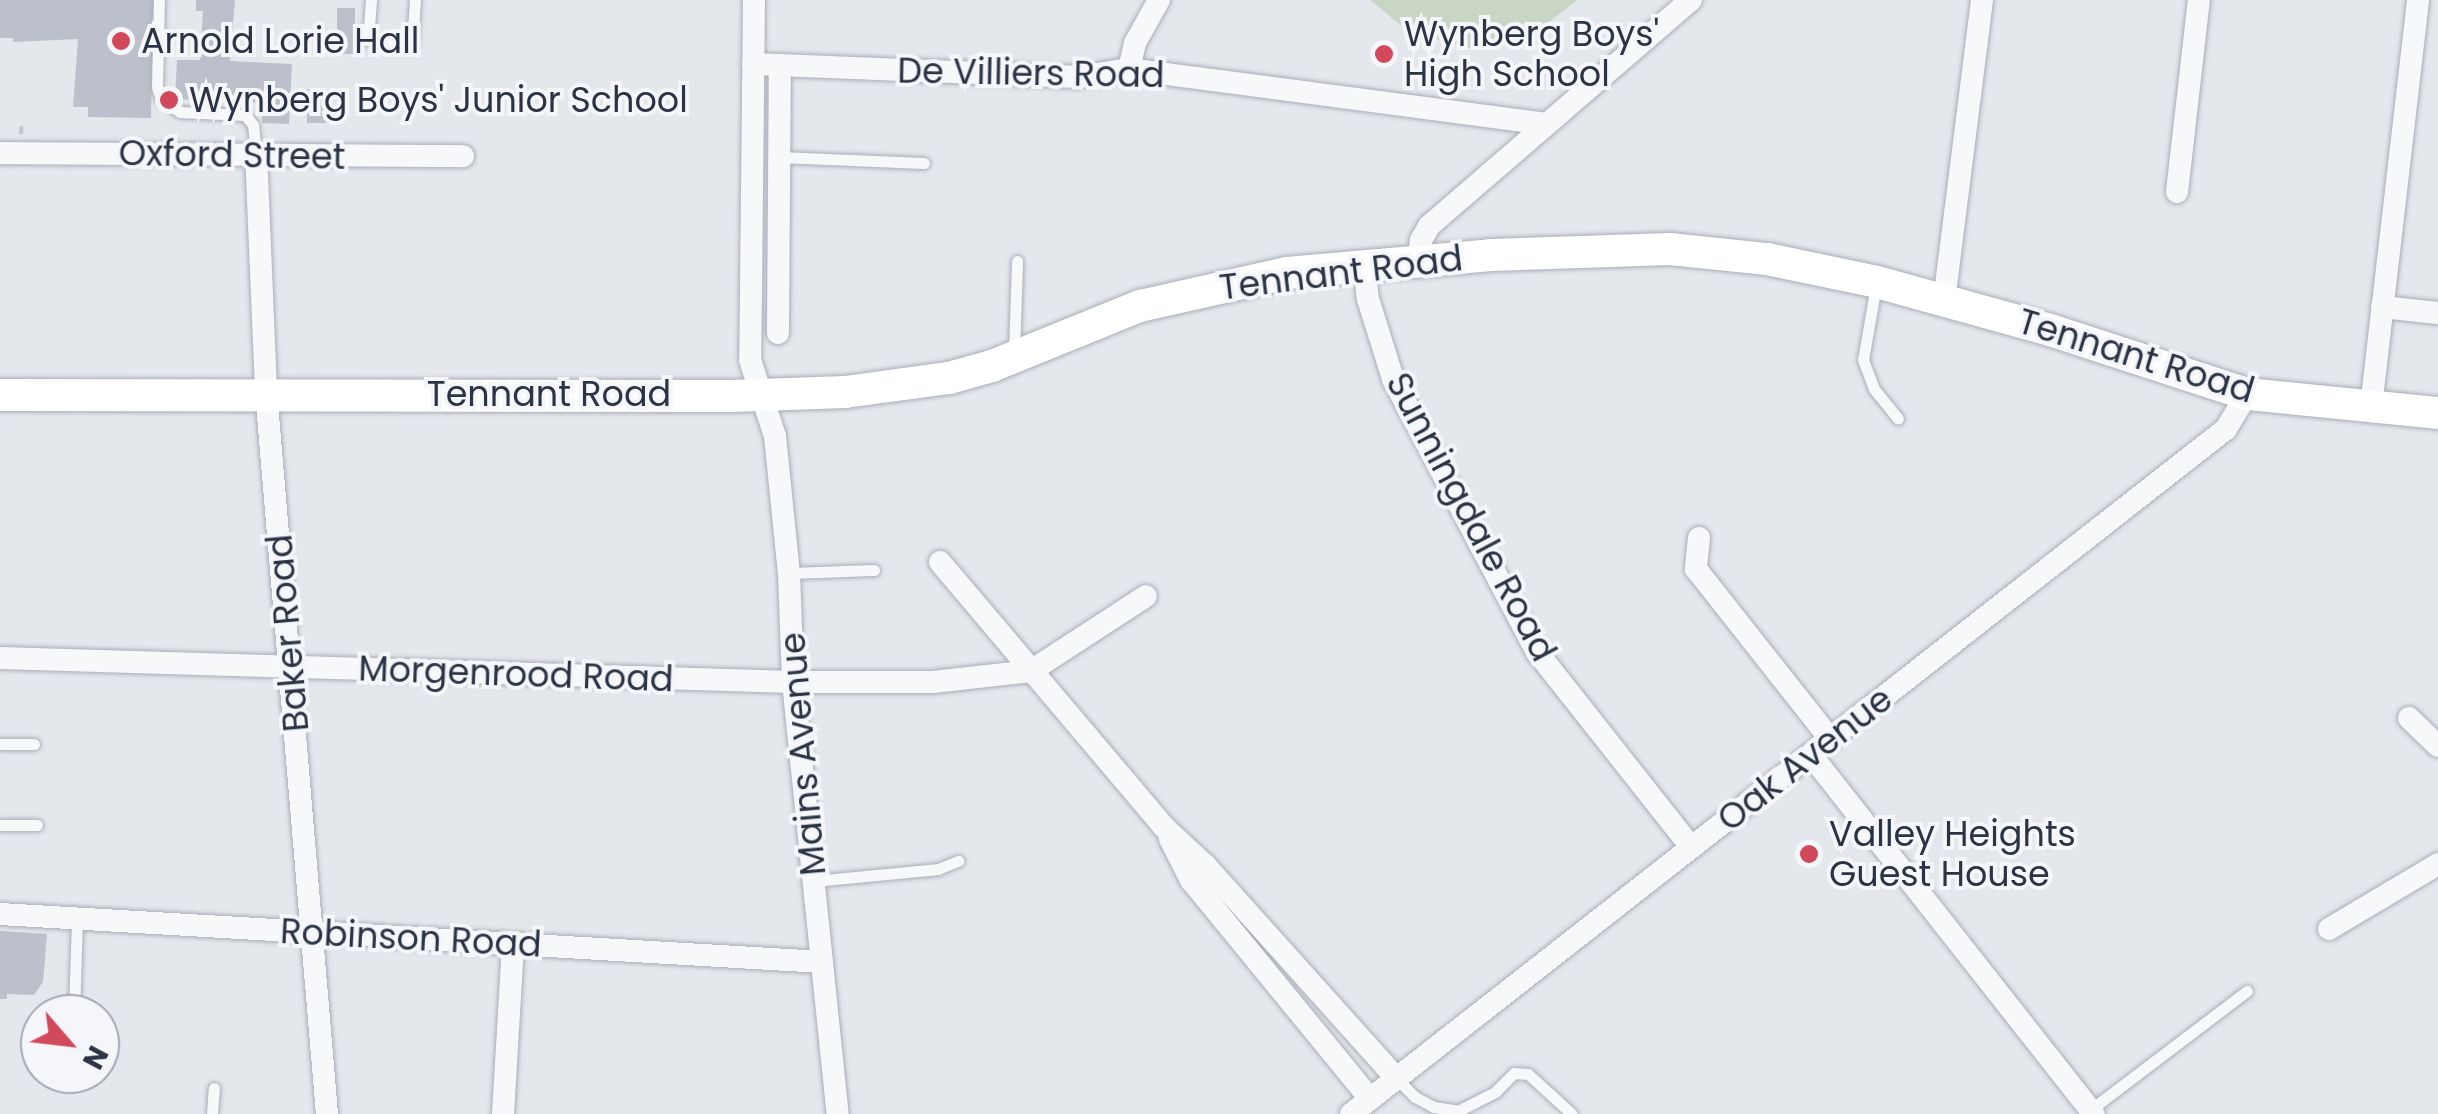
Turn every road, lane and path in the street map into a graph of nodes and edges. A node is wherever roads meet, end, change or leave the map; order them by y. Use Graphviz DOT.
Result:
graph roads {
  1 [pos="159,0"];
  2 [pos="371,0"];
  3 [pos="415,0"];
  4 [pos="754,0"];
  5 [pos="1159,0"];
  6 [pos="1691,0"];
  7 [pos="1982,0"];
  8 [pos="2199,0"];
  9 [pos="2418,0"];
  10 [pos="754,64"];
  11 [pos="780,66"];
  12 [pos="1129,69"];
  13 [pos="22,118"];
  14 [pos="751,122"];
  15 [pos="780,122"];
  16 [pos="1545,124"];
  17 [pos="22,134"];
  18 [pos="256,152"];
  19 [pos="0,153"];
  20 [pos="463,156"];
  21 [pos="750,156"];
  22 [pos="779,156"];
  23 [pos="924,162"];
  24 [pos="2177,192"];
  25 [pos="1016,260"];
  26 [pos="1418,261"];
  27 [pos="1364,264"];
  28 [pos="749,268"];
  29 [pos="779,268"];
  30 [pos="1877,282"];
  31 [pos="1944,300"];
  32 [pos="2382,307"];
  33 [pos="2438,313"];
  34 [pos="778,334"];
  35 [pos="1014,358"];
  36 [pos="266,392"];
  37 [pos="0,394"];
  38 [pos="2246,394"];
  39 [pos="760,396"];
  40 [pos="2371,407"];
  41 [pos="2438,413"];
  42 [pos="1898,418"];
  43 [pos="1700,538"];
  44 [pos="940,562"];
  45 [pos="874,570"];
  46 [pos="788,573"];
  47 [pos="1146,596"];
  48 [pos="0,658"];
  49 [pos="292,666"];
  50 [pos="1031,672"];
  51 [pos="793,682"];
  52 [pos="2409,718"];
  53 [pos="1830,740"];
  54 [pos="0,744"];
  55 [pos="34,744"];
  56 [pos="2438,746"];
  57 [pos="1811,756"];
  58 [pos="0,825"];
  59 [pos="37,825"];
  60 [pos="1164,827"];
  61 [pos="1691,846"];
  62 [pos="958,861"];
  63 [pos="2438,864"];
  64 [pos="814,882"];
  65 [pos="0,914"];
  66 [pos="77,919"];
  67 [pos="2330,930"];
  68 [pos="313,933"];
  69 [pos="513,944"];
  70 [pos="822,962"];
  71 [pos="2247,991"];
  72 [pos="75,994"];
  73 [pos="1396,1078"];
  74 [pos="214,1088"];
  75 [pos="1370,1099"];
  76 [pos="2092,1112"];
  77 [pos="212,1114"];
  78 [pos="327,1114"];
  79 [pos="502,1114"];
  80 [pos="838,1114"];
  81 [pos="1351,1114"];
  82 [pos="1572,1114"];
  1 -- 18 [label="lane"];
  2 -- 3 [label="lane"];
  4 -- 10 [label="street, Mains Avenue"];
  5 -- 12 [label="street"];
  6 -- 16 [label="street"];
  7 -- 31 [label="street"];
  8 -- 24 [label="street"];
  9 -- 32 [label="street"];
  10 -- 11 [label="street, De Villiers Road"];
  10 -- 14 [label="street, Mains Avenue"];
  11 -- 12 [label="street, De Villiers Road"];
  11 -- 15 [label="street"];
  12 -- 16 [label="street, De Villiers Road"];
  13 -- 17 [label="path"];
  14 -- 15 [label="street"];
  14 -- 21 [label="street, Mains Avenue"];
  15 -- 22 [label="street"];
  16 -- 26 [label="street"];
  18 -- 19 [label="street, Oxford Street"];
  18 -- 20 [label="street, Oxford Street"];
  18 -- 36 [label="street, Baker Road"];
  21 -- 22 [label="street"];
  21 -- 28 [label="street, Mains Avenue"];
  22 -- 23 [label="lane"];
  22 -- 29 [label="street"];
  25 -- 35 [label="lane"];
  26 -- 27 [label="main road, Tennant Road"];
  26 -- 30 [label="main road, Tennant Road"];
  27 -- 35 [label="main road, Tennant Road"];
  27 -- 61 [label="street, Sunningdale Road"];
  28 -- 29 [label="street"];
  28 -- 39 [label="street, Mains Avenue"];
  29 -- 34 [label="street"];
  30 -- 31 [label="main road, Tennant Road"];
  30 -- 42 [label="lane"];
  31 -- 38 [label="main road, Tennant Road"];
  32 -- 33 [label="street"];
  32 -- 40 [label="street"];
  35 -- 39 [label="main road, Tennant Road"];
  36 -- 37 [label="main road, Tennant Road"];
  36 -- 39 [label="main road, Tennant Road"];
  36 -- 49 [label="street, Baker Road"];
  38 -- 40 [label="main road, Tennant Road"];
  38 -- 53 [label="street, Oak Avenue"];
  39 -- 46 [label="street, Mains Avenue"];
  40 -- 41 [label="main road, Tennant Road"];
  43 -- 53 [label="street"];
  44 -- 50 [label="street"];
  45 -- 46 [label="lane"];
  46 -- 51 [label="street, Mains Avenue"];
  47 -- 50 [label="street"];
  48 -- 49 [label="street, Morgenrood Road"];
  49 -- 51 [label="street, Morgenrood Road"];
  49 -- 68 [label="street, Baker Road"];
  50 -- 51 [label="street, Morgenrood Road"];
  50 -- 60 [label="street"];
  51 -- 64 [label="street, Mains Avenue"];
  52 -- 56 [label="street"];
  53 -- 57 [label="street, Oak Avenue"];
  54 -- 55 [label="lane"];
  57 -- 61 [label="street, Oak Avenue"];
  57 -- 76 [label="street"];
  58 -- 59 [label="lane"];
  60 -- 73 [label="street"];
  60 -- 75 [label="street"];
  61 -- 73 [label="street, Oak Avenue"];
  62 -- 64 [label="lane"];
  63 -- 67 [label="street"];
  64 -- 70 [label="street, Mains Avenue"];
  65 -- 66 [label="street, Robinson Road"];
  66 -- 68 [label="street, Robinson Road"];
  66 -- 72 [label="lane"];
  68 -- 69 [label="street, Robinson Road"];
  68 -- 78 [label="street, Baker Road"];
  69 -- 70 [label="street, Robinson Road"];
  69 -- 79 [label="street"];
  70 -- 80 [label="street, Mains Avenue"];
  71 -- 76 [label="lane"];
  73 -- 75 [label="street, Oak Avenue"];
  73 -- 82 [label="lane"];
  74 -- 77 [label="lane"];
  75 -- 81 [label="street, Oak Avenue"];
}
